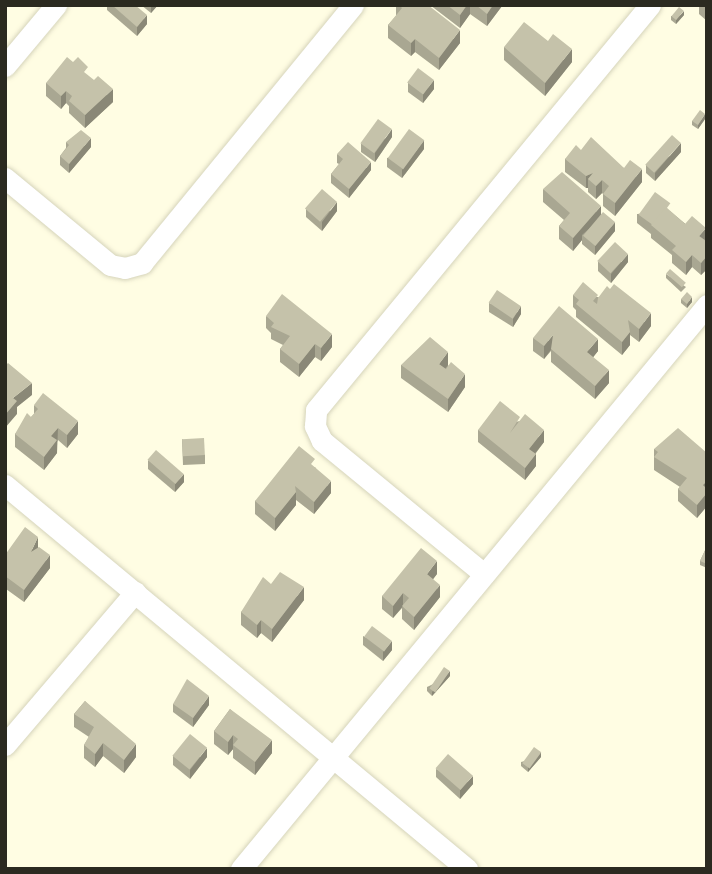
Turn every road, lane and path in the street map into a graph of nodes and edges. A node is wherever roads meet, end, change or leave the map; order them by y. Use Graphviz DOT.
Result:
graph roads {
  1 [pos="56,5"];
  2 [pos="353,5"];
  3 [pos="650,5"];
  4 [pos="5,66"];
  5 [pos="5,178"];
  6 [pos="707,305"];
  7 [pos="5,485"];
  8 [pos="484,574"];
  9 [pos="135,592"];
  10 [pos="5,745"];
  11 [pos="332,758"];
  12 [pos="241,869"];
  13 [pos="467,869"];
  1 -- 4 [label="street"];
  2 -- 5 [label="street"];
  3 -- 8 [label="street"];
  6 -- 8 [label="street"];
  7 -- 9 [label="street"];
  8 -- 11 [label="street"];
  9 -- 10 [label="street"];
  9 -- 11 [label="street"];
  11 -- 12 [label="street"];
  11 -- 13 [label="street"];
}
